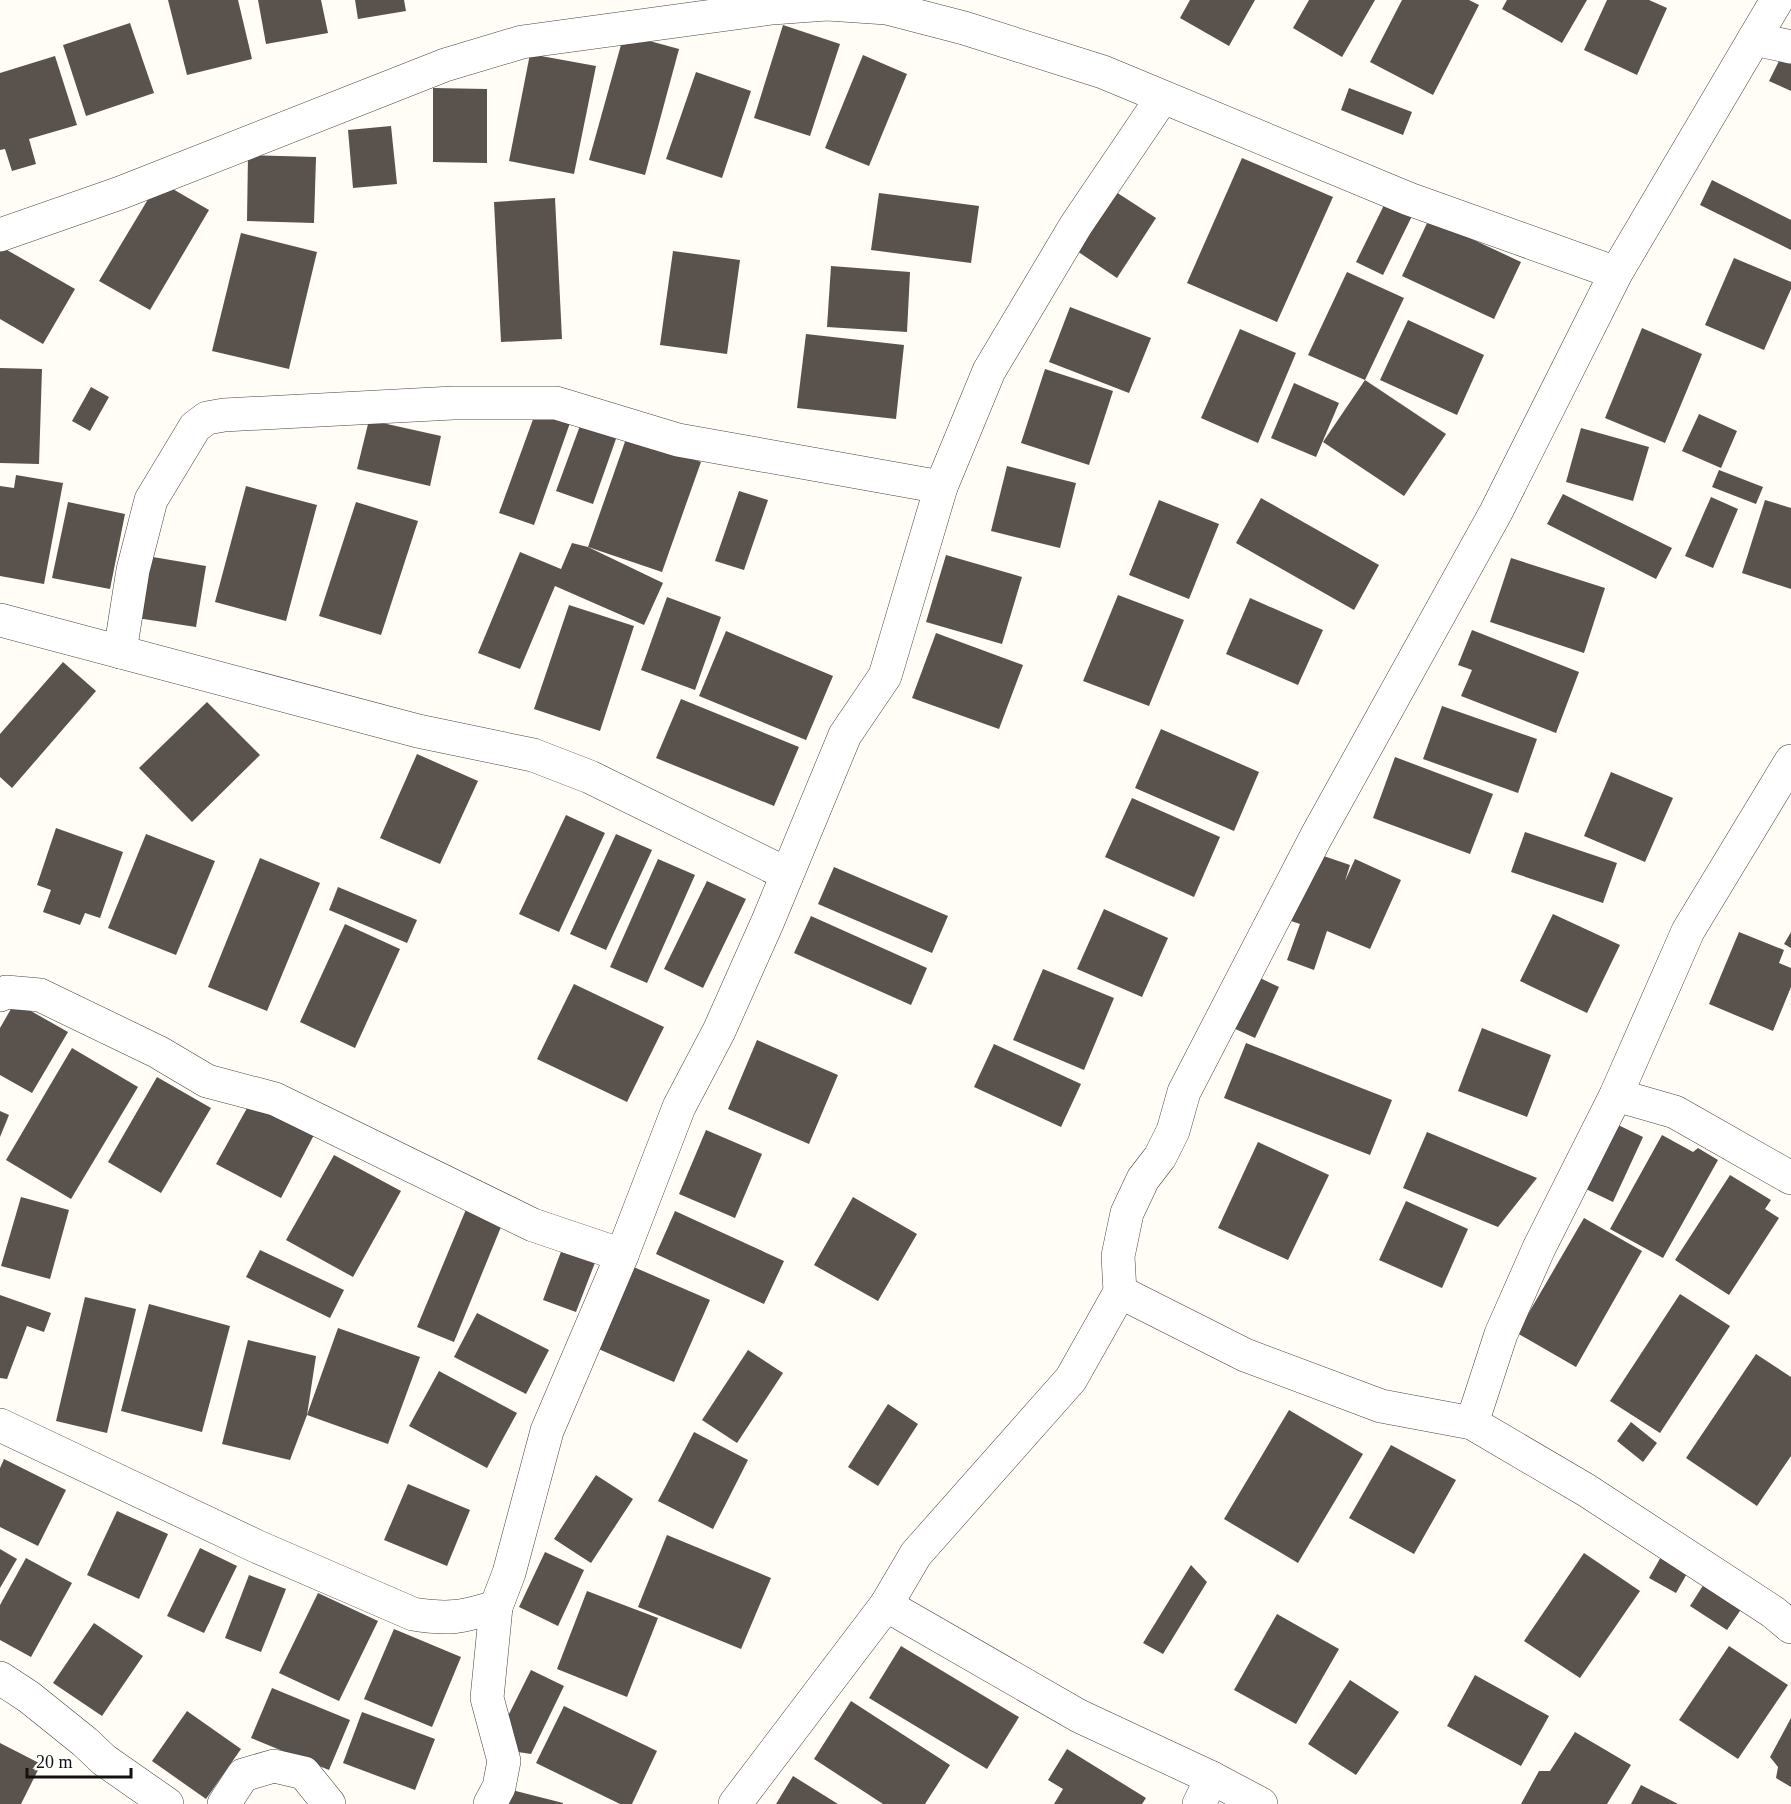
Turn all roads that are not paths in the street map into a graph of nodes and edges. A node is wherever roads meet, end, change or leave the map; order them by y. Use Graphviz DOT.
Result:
graph roads {
  1 [pos="1777,0"];
  2 [pos="1754,39"];
  3 [pos="1791,47"];
  4 [pos="1162,98"];
  5 [pos="0,235"];
  6 [pos="1616,273"];
  7 [pos="941,487"];
  8 [pos="0,620"];
  9 [pos="120,652"];
  10 [pos="1791,761"];
  11 [pos="787,874"];
  12 [pos="0,995"];
  13 [pos="1616,1095"];
  14 [pos="1791,1178"];
  15 [pos="622,1255"];
  16 [pos="1120,1292"];
  17 [pos="1472,1423"];
  18 [pos="0,1425"];
  19 [pos="886,1605"];
  20 [pos="496,1607"];
  21 [pos="1791,1627"];
  22 [pos="0,1678"];
  23 [pos="1205,1791"];
  24 [pos="167,1804"];
  25 [pos="224,1804"];
  26 [pos="329,1804"];
  27 [pos="490,1804"];
  28 [pos="735,1804"];
  29 [pos="1262,1804"];
  1 -- 2 [label="street"];
  2 -- 3 [label="street"];
  2 -- 6 [label="street"];
  4 -- 5 [label="street"];
  4 -- 6 [label="street"];
  4 -- 7 [label="street"];
  6 -- 16 [label="street"];
  7 -- 9 [label="street"];
  7 -- 11 [label="street"];
  8 -- 9 [label="street"];
  9 -- 11 [label="street"];
  10 -- 13 [label="street"];
  11 -- 15 [label="street"];
  12 -- 15 [label="street"];
  13 -- 14 [label="street"];
  13 -- 17 [label="street"];
  15 -- 20 [label="street"];
  16 -- 17 [label="street"];
  16 -- 19 [label="street"];
  17 -- 21 [label="street"];
  18 -- 20 [label="street"];
  19 -- 23 [label="street"];
  19 -- 28 [label="street"];
  20 -- 27 [label="street"];
  22 -- 24 [label="street"];
  23 -- 29 [label="street"];
  25 -- 26 [label="street"];
}
